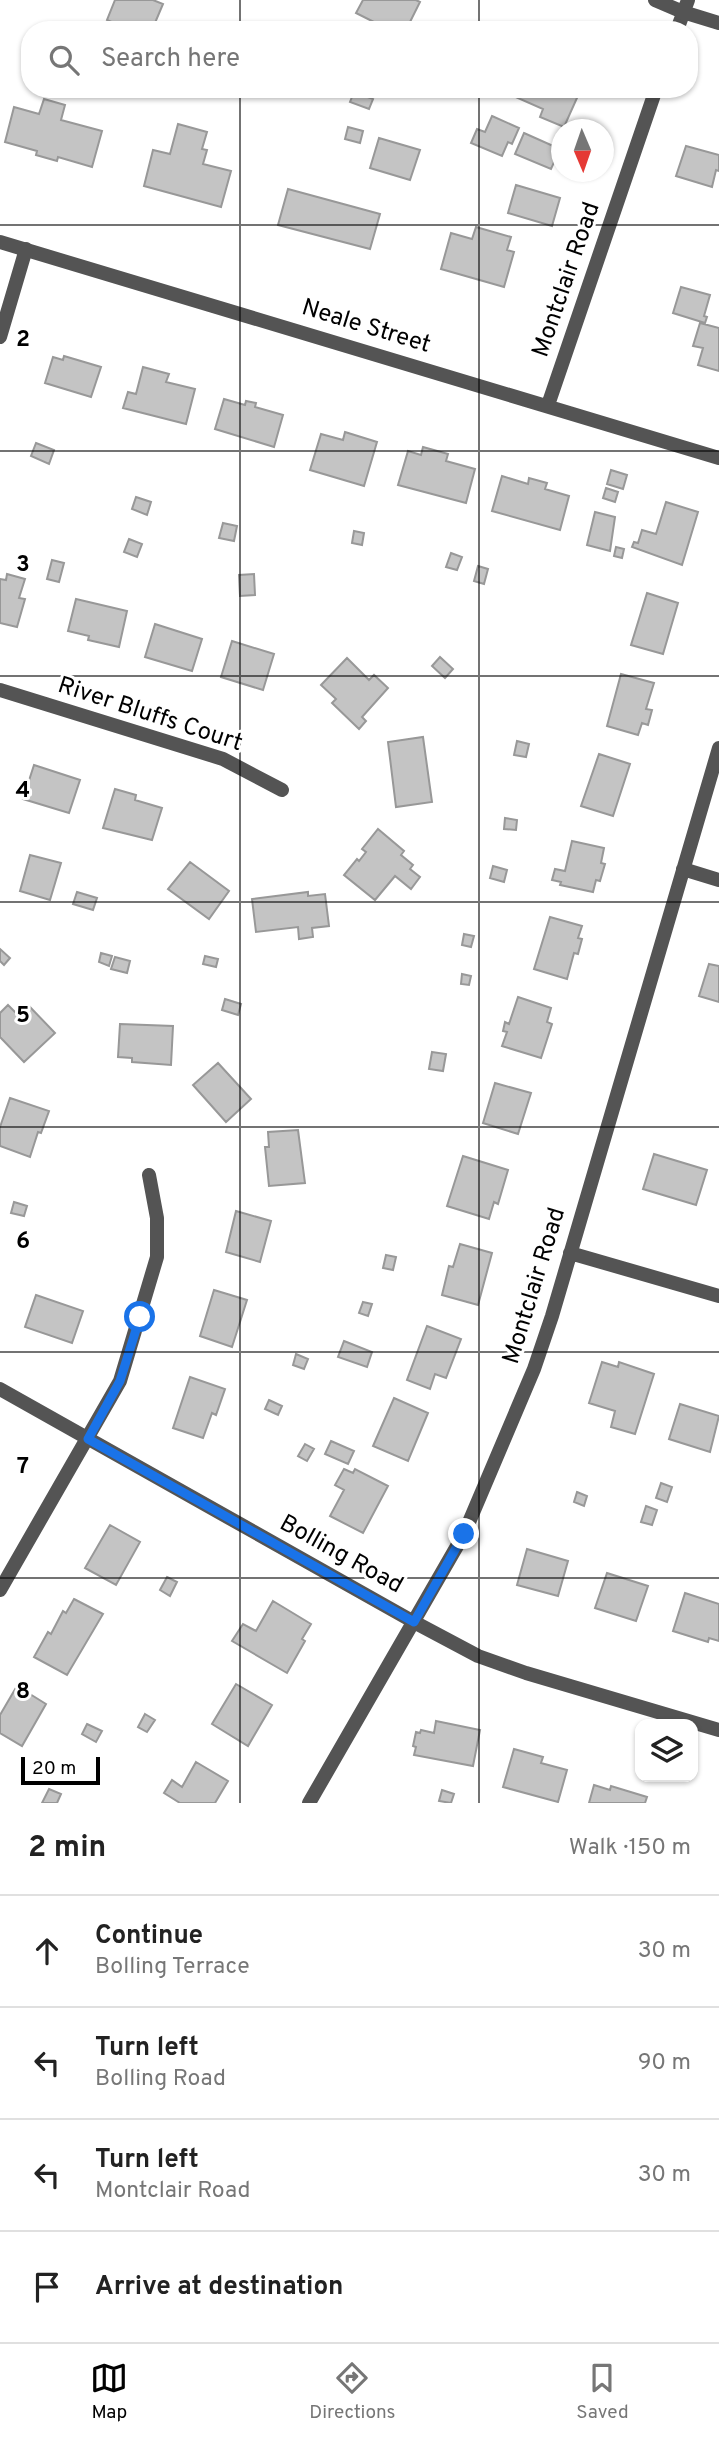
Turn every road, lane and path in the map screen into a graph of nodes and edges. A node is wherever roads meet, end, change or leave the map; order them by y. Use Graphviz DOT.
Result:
graph roads {
  1 [pos="655,0"];
  2 [pos="685,6"];
  3 [pos="719,23"];
  4 [pos="653,98"];
  5 [pos="0,242"];
  6 [pos="26,249"];
  7 [pos="0,337"];
  8 [pos="548,405"];
  9 [pos="719,458"];
  10 [pos="0,690"];
  11 [pos="719,748"];
  12 [pos="282,790"];
  13 [pos="683,869"];
  14 [pos="719,880"];
  15 [pos="149,1175"];
  16 [pos="570,1253"];
  17 [pos="719,1296"];
  18 [pos="0,1389"];
  19 [pos="88,1439"];
  20 [pos="0,1590"];
  21 [pos="414,1622"];
  22 [pos="719,1730"];
  23 [pos="309,1803"];
  1 -- 2 [label="street"];
  2 -- 3 [label="street"];
  4 -- 8 [label="street, Montclair Road"];
  5 -- 6 [label="street, Neale Street"];
  6 -- 7 [label="street"];
  6 -- 8 [label="street, Neale Street"];
  8 -- 9 [label="street, Neale Street"];
  10 -- 12 [label="street, River Bluffs Court"];
  11 -- 13 [label="street, Montclair Road"];
  13 -- 14 [label="street"];
  13 -- 16 [label="street, Montclair Road"];
  15 -- 19 [label="street"];
  16 -- 17 [label="street"];
  16 -- 21 [label="street, Montclair Road"];
  18 -- 19 [label="street, Bolling Road"];
  19 -- 20 [label="street"];
  19 -- 21 [label="street, Bolling Road"];
  21 -- 22 [label="street, Bolling Road"];
  21 -- 23 [label="street, Montclair Road"];
}
